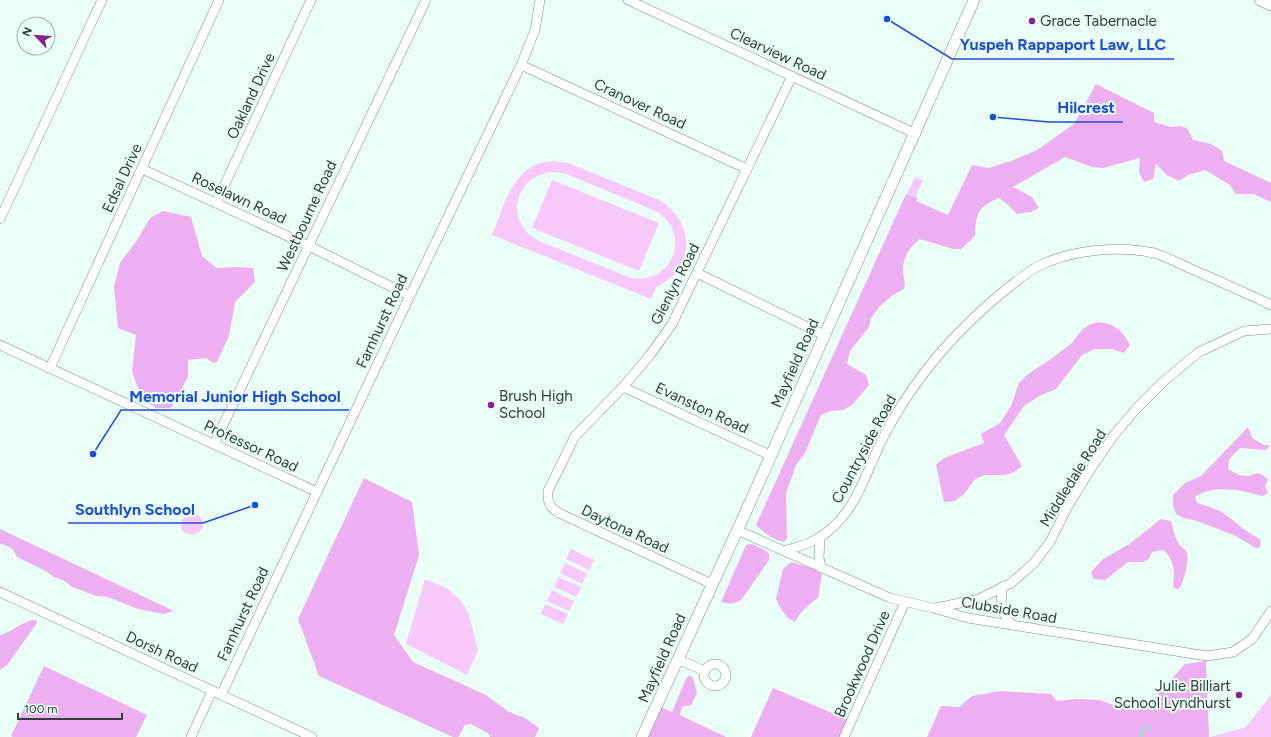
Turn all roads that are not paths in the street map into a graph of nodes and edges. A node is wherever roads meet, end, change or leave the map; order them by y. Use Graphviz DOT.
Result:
graph roads {
  1 [pos="102,0"];
  2 [pos="219,0"];
  3 [pos="311,0"];
  4 [pos="426,0"];
  5 [pos="540,0"];
  6 [pos="628,0"];
  7 [pos="974,0"];
  8 [pos="1260,0"];
  9 [pos="1271,5"];
  10 [pos="521,64"];
  11 [pos="792,76"];
  12 [pos="916,134"];
  13 [pos="142,169"];
  14 [pos="747,169"];
  15 [pos="216,203"];
  16 [pos="0,219"];
  17 [pos="309,246"];
  18 [pos="697,273"];
  19 [pos="410,296"];
  20 [pos="1271,305"];
  21 [pos="1271,329"];
  22 [pos="824,335"];
  23 [pos="0,345"];
  24 [pos="50,368"];
  25 [pos="623,387"];
  26 [pos="214,444"];
  27 [pos="770,455"];
  28 [pos="552,483"];
  29 [pos="317,492"];
  30 [pos="737,530"];
  31 [pos="820,538"];
  32 [pos="784,551"];
  33 [pos="821,568"];
  34 [pos="712,584"];
  35 [pos="1002,587"];
  36 [pos="0,592"];
  37 [pos="905,602"];
  38 [pos="933,608"];
  39 [pos="1271,611"];
  40 [pos="1011,626"];
  41 [pos="677,659"];
  42 [pos="705,671"];
  43 [pos="217,693"];
  44 [pos="191,737"];
  45 [pos="312,737"];
  46 [pos="642,737"];
  47 [pos="844,737"];
  1 -- 16 [label="street"];
  2 -- 13 [label="street, Edsal Drive"];
  3 -- 15 [label="street, Oakland Drive"];
  4 -- 17 [label="street, Westbourne Road"];
  5 -- 10 [label="street, Farnhurst Road"];
  6 -- 11 [label="street, Clearview Road"];
  7 -- 12 [label="main road, Mayfield Road"];
  8 -- 9 [label="main road"];
  10 -- 14 [label="street, Cranover Road"];
  10 -- 19 [label="street, Farnhurst Road"];
  11 -- 12 [label="street, Clearview Road"];
  11 -- 14 [label="street, Glenlyn Road"];
  12 -- 22 [label="main road, Mayfield Road"];
  13 -- 15 [label="street, Roselawn Road"];
  13 -- 24 [label="street, Edsal Drive"];
  14 -- 18 [label="street, Glenlyn Road"];
  15 -- 17 [label="street, Roselawn Road"];
  17 -- 19 [label="street, Roselawn Road"];
  17 -- 26 [label="street, Westbourne Road"];
  18 -- 22 [label="street"];
  18 -- 25 [label="street, Glenlyn Road"];
  19 -- 29 [label="street, Farnhurst Road"];
  20 -- 31 [label="street, Countryside Road"];
  21 -- 35 [label="street, Middledale Road"];
  22 -- 27 [label="main road, Mayfield Road"];
  23 -- 24 [label="street, Professor Road"];
  24 -- 26 [label="street, Professor Road"];
  25 -- 27 [label="street, Evanston Road"];
  25 -- 28 [label="street, Glenlyn Road"];
  26 -- 29 [label="street, Professor Road"];
  27 -- 30 [label="main road, Mayfield Road"];
  28 -- 34 [label="street, Daytona Road"];
  29 -- 43 [label="street, Farnhurst Road"];
  30 -- 32 [label="street, Clubside Road"];
  30 -- 34 [label="main road, Mayfield Road"];
  31 -- 32 [label="street, Countryside Road"];
  31 -- 33 [label="street"];
  32 -- 33 [label="street, Clubside Road"];
  33 -- 37 [label="street, Clubside Road"];
  34 -- 41 [label="main road, Mayfield Road"];
  35 -- 38 [label="street, Middledale Road"];
  35 -- 40 [label="street"];
  36 -- 43 [label="street, Dorsh Road"];
  37 -- 38 [label="street, Clubside Road"];
  37 -- 47 [label="street, Brookwood Drive"];
  38 -- 40 [label="street, Clubside Road"];
  39 -- 40 [label="street, Clubside Road"];
  41 -- 42 [label="street"];
  41 -- 46 [label="main road, Mayfield Road"];
  43 -- 44 [label="street, Farnhurst Road"];
  43 -- 45 [label="street, Dorsh Road"];
}
